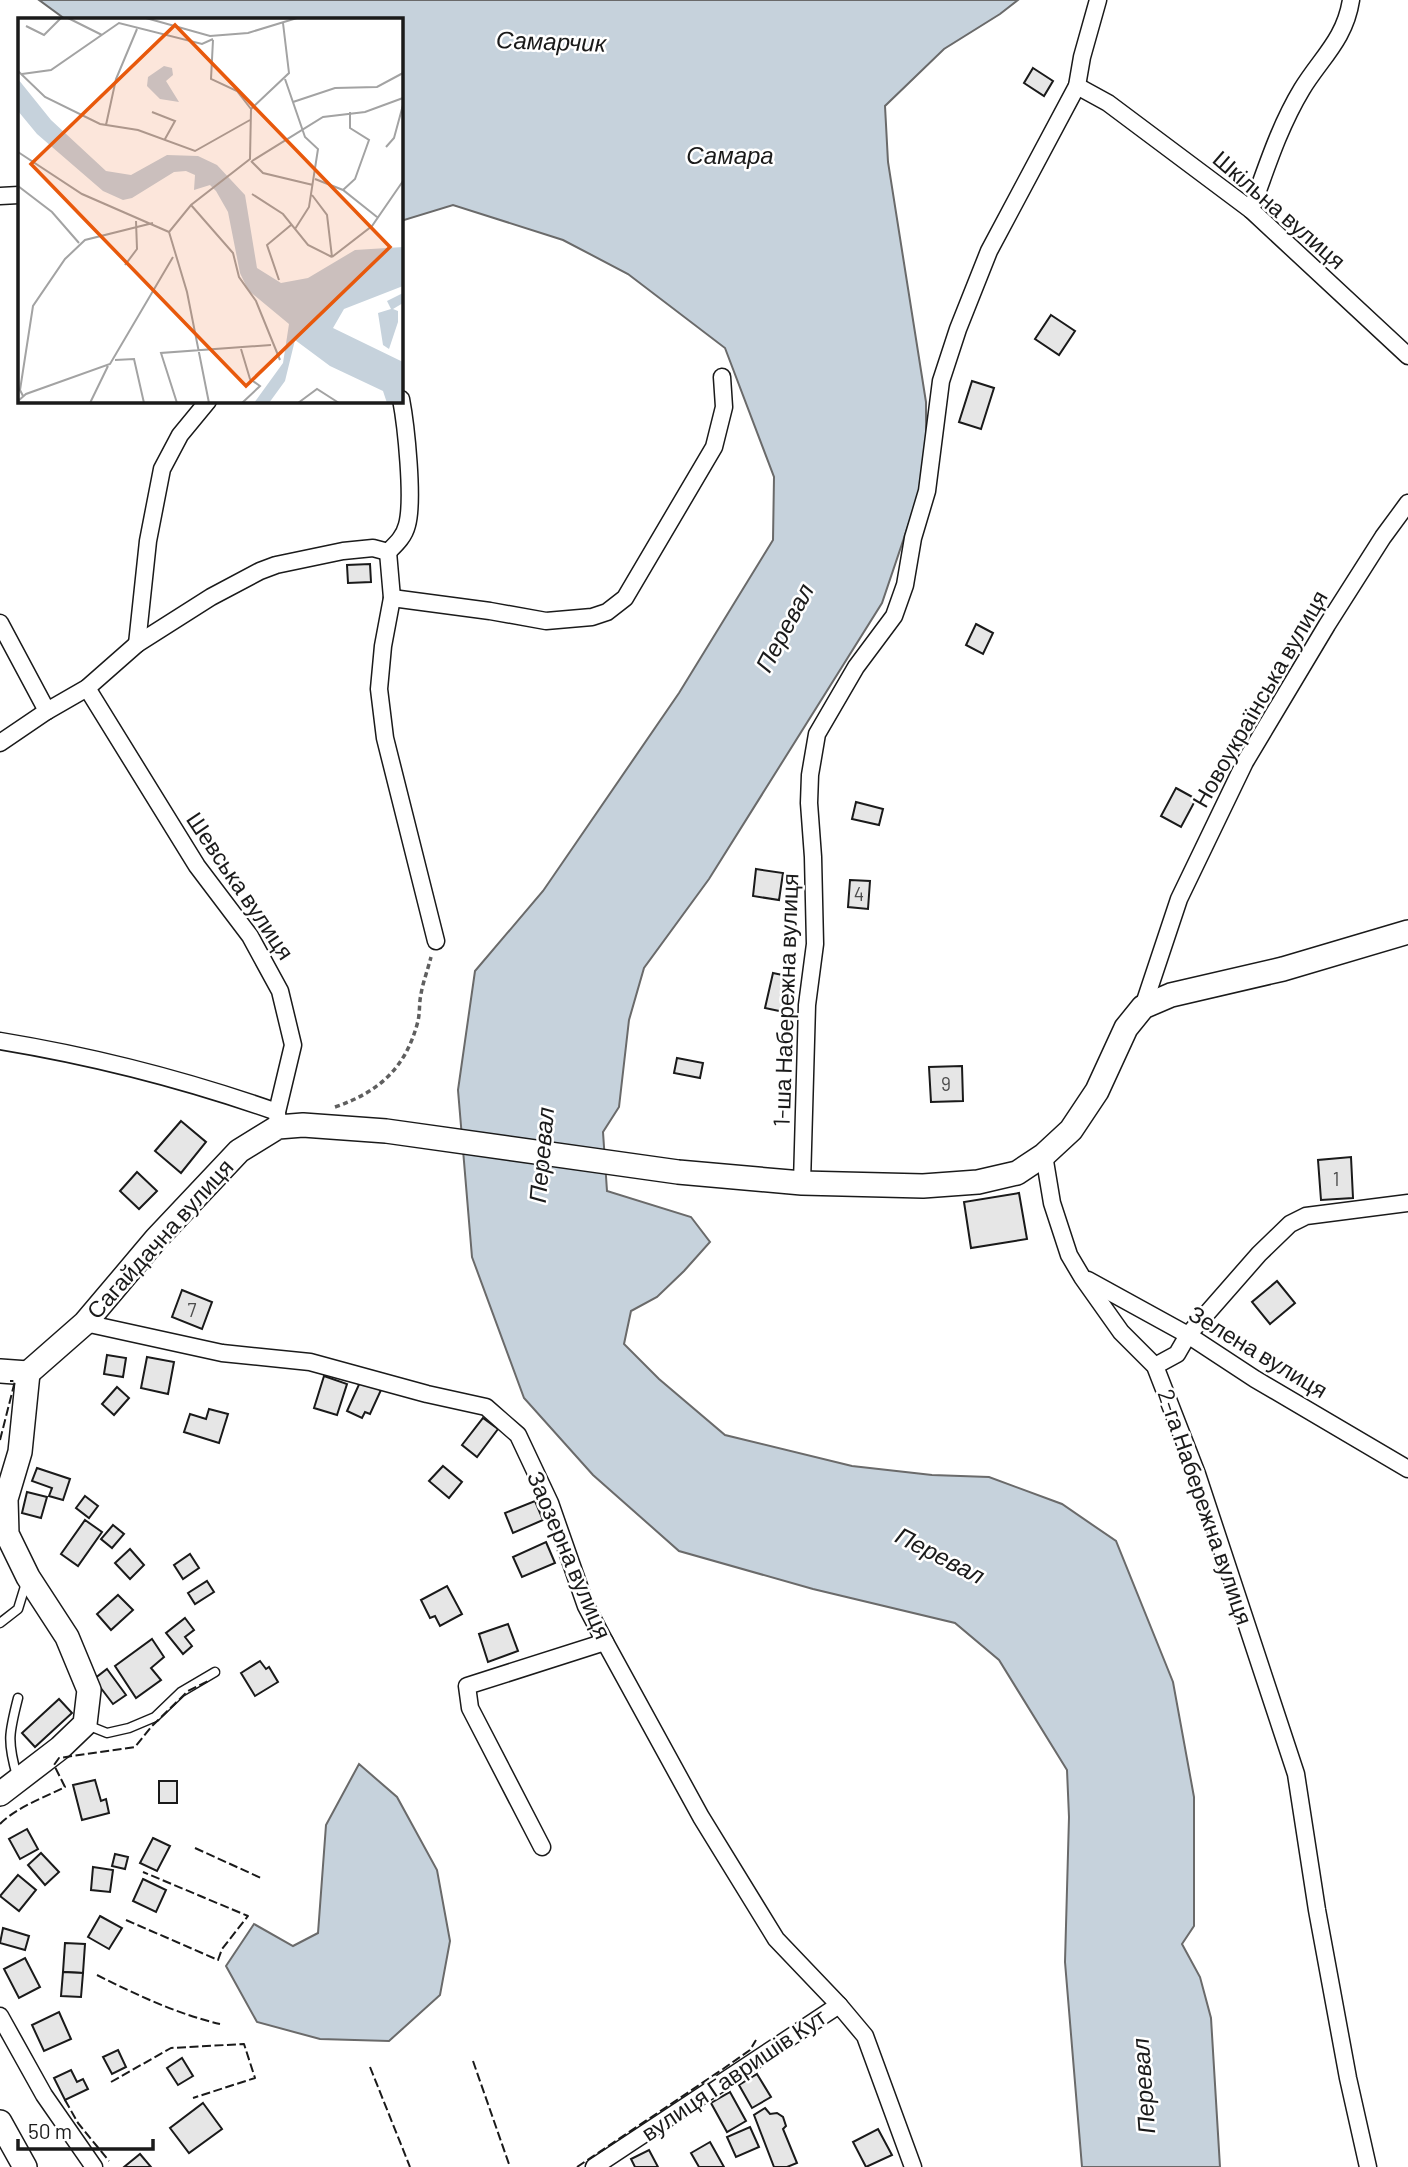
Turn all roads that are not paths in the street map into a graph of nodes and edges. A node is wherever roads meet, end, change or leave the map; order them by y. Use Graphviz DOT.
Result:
graph roads {
  1 [pos="1098,0"];
  2 [pos="1351,0"];
  3 [pos="1077,86"];
  4 [pos="0,195"];
  5 [pos="18,195"];
  6 [pos="1251,210"];
  7 [pos="1408,356"];
  8 [pos="722,377"];
  9 [pos="207,402"];
  10 [pos="401,402"];
  11 [pos="1408,503"];
  12 [pos="388,552"];
  13 [pos="391,598"];
  14 [pos="0,623"];
  15 [pos="137,644"];
  16 [pos="87,688"];
  17 [pos="47,711"];
  18 [pos="0,743"];
  19 [pos="1408,932"];
  20 [pos="436,942"];
  21 [pos="1143,1007"];
  22 [pos="0,1041"];
  23 [pos="277,1120"];
  24 [pos="1044,1155"];
  25 [pos="802,1183"];
  26 [pos="1408,1203"];
  27 [pos="1082,1277"];
  28 [pos="85,1323"];
  29 [pos="1188,1335"];
  30 [pos="1155,1366"];
  31 [pos="0,1371"];
  32 [pos="28,1373"];
  33 [pos="1408,1469"];
  34 [pos="28,1577"];
  35 [pos="0,1623"];
  36 [pos="605,1642"];
  37 [pos="215,1672"];
  38 [pos="18,1698"];
  39 [pos="85,1724"];
  40 [pos="9,1788"];
  41 [pos="542,1847"];
  42 [pos="839,2004"];
  43 [pos="0,2016"];
  44 [pos="0,2122"];
  45 [pos="25,2167"];
  46 [pos="94,2167"];
  47 [pos="594,2167"];
  48 [pos="913,2167"];
  49 [pos="1368,2167"];
  1 -- 3 [label="street, 1-ша Набережна вулиця"];
  2 -- 6 [label="street"];
  3 -- 6 [label="street, Шкільна вулиця"];
  3 -- 25 [label="street, 1-ша Набережна вулиця"];
  4 -- 5 [label="street"];
  6 -- 7 [label="street, Шкільна вулиця"];
  8 -- 13 [label="street"];
  9 -- 15 [label="street"];
  10 -- 12 [label="street"];
  11 -- 21 [label="street, Новоукраїнська вулиця"];
  12 -- 13 [label="street"];
  12 -- 15 [label="street"];
  13 -- 20 [label="street"];
  14 -- 17 [label="street"];
  15 -- 16 [label="street"];
  16 -- 17 [label="street"];
  16 -- 23 [label="street, Шевська вулиця"];
  17 -- 18 [label="street"];
  19 -- 21 [label="street"];
  21 -- 24 [label="street"];
  22 -- 23 [label="street, Сагайдачна вулиця"];
  23 -- 25 [label="street, Сагайдачна вулиця"];
  23 -- 28 [label="street, Сагайдачна вулиця"];
  24 -- 25 [label="street"];
  24 -- 27 [label="street, 2-га Набережна вулиця"];
  26 -- 29 [label="street"];
  27 -- 29 [label="street, Зелена вулиця"];
  27 -- 30 [label="street, 2-га Набережна вулиця"];
  28 -- 32 [label="street, Сагайдачна вулиця"];
  28 -- 36 [label="street, Заозерна вулиця"];
  29 -- 30 [label="street"];
  29 -- 33 [label="street, Зелена вулиця"];
  30 -- 49 [label="street, 2-га Набережна вулиця"];
  31 -- 32 [label="street"];
  32 -- 34 [label="street"];
  34 -- 35 [label="lane"];
  34 -- 39 [label="street"];
  36 -- 41 [label="street"];
  36 -- 42 [label="street, Заозерна вулиця"];
  37 -- 39 [label="lane"];
  38 -- 40 [label="lane"];
  39 -- 40 [label="street"];
  42 -- 47 [label="street, вулиця Гавришів Кут"];
  42 -- 48 [label="street, Заозерна вулиця"];
  43 -- 46 [label="street"];
  44 -- 45 [label="street"];
}
